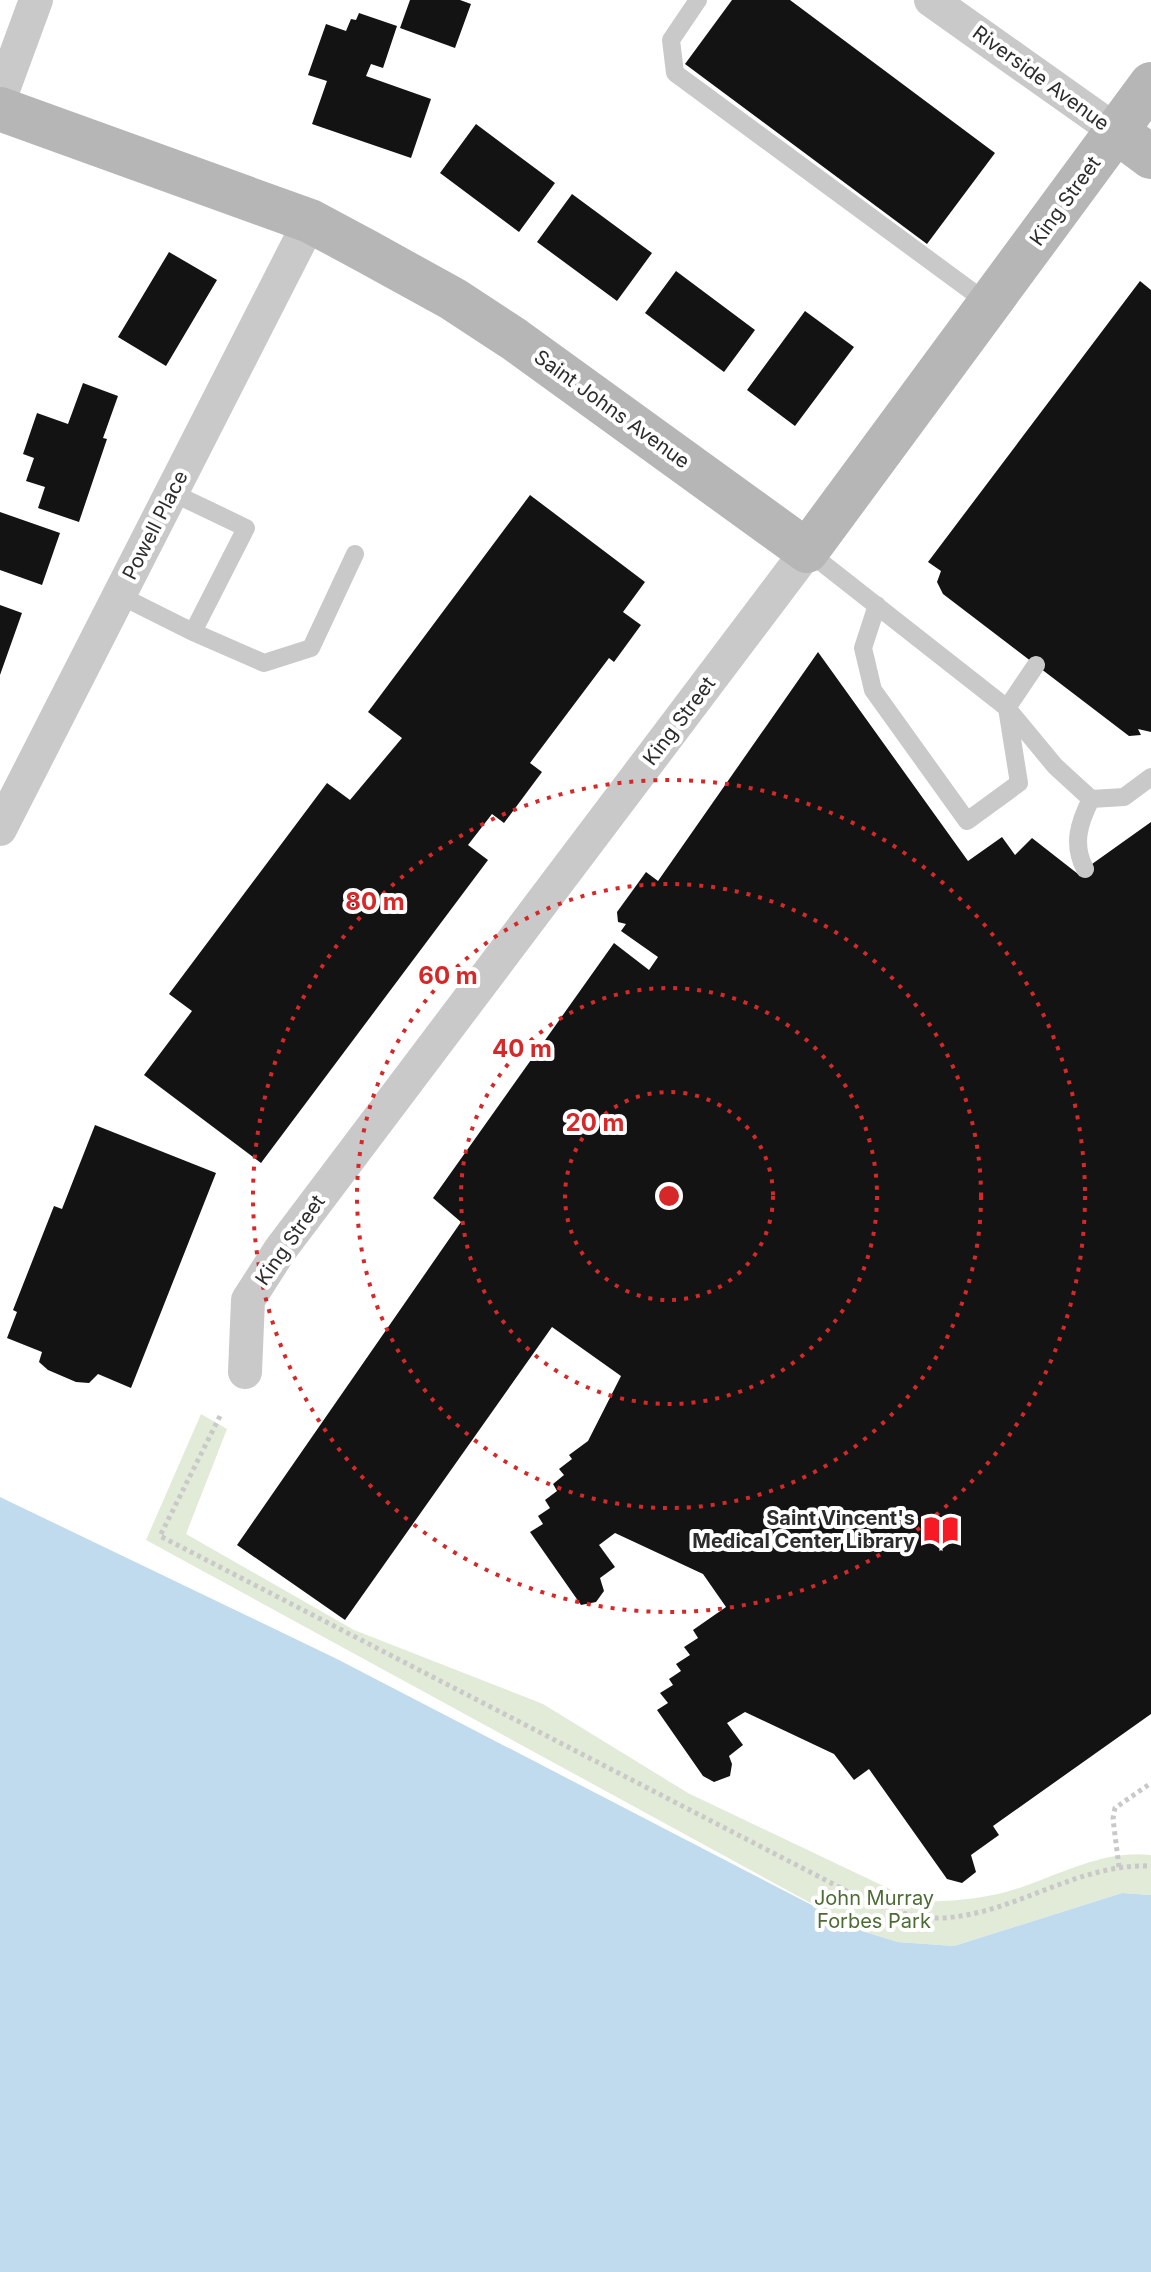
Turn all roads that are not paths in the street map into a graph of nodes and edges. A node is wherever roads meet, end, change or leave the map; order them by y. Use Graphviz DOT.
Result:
graph roads {
  1 [pos="36,0"];
  2 [pos="698,0"];
  3 [pos="931,0"];
  4 [pos="1151,84"];
  5 [pos="0,98"];
  6 [pos="0,109"];
  7 [pos="1116,131"];
  8 [pos="1151,157"];
  9 [pos="310,221"];
  10 [pos="989,304"];
  11 [pos="171,492"];
  12 [pos="807,551"];
  13 [pos="355,554"];
  14 [pos="119,595"];
  15 [pos="877,605"];
  16 [pos="193,632"];
  17 [pos="1036,665"];
  18 [pos="1007,708"];
  19 [pos="1151,777"];
  20 [pos="1091,799"];
  21 [pos="0,829"];
  22 [pos="1085,869"];
  23 [pos="245,1372"];
  1 -- 5 [label="street"];
  2 -- 10 [label="lane"];
  3 -- 7 [label="street, Riverside Avenue"];
  4 -- 7 [label="main road, King Street"];
  6 -- 9 [label="main road, Saint Johns Avenue"];
  7 -- 8 [label="main road, Riverside Avenue"];
  7 -- 10 [label="main road, King Street"];
  9 -- 11 [label="street, Powell Place"];
  9 -- 12 [label="main road, Saint Johns Avenue"];
  10 -- 12 [label="main road, King Street"];
  11 -- 14 [label="street, Powell Place"];
  11 -- 16 [label="lane"];
  12 -- 15 [label="lane, Saint Johns Avenue"];
  12 -- 23 [label="street, King Street"];
  13 -- 16 [label="lane"];
  14 -- 16 [label="lane"];
  14 -- 21 [label="street, Powell Place"];
  15 -- 18 [label="lane, Saint Johns Avenue"];
  15 -- 18 [label="lane"];
  17 -- 18 [label="lane"];
  18 -- 20 [label="lane, Saint Johns Avenue"];
  19 -- 20 [label="lane"];
  20 -- 22 [label="lane"];
}
